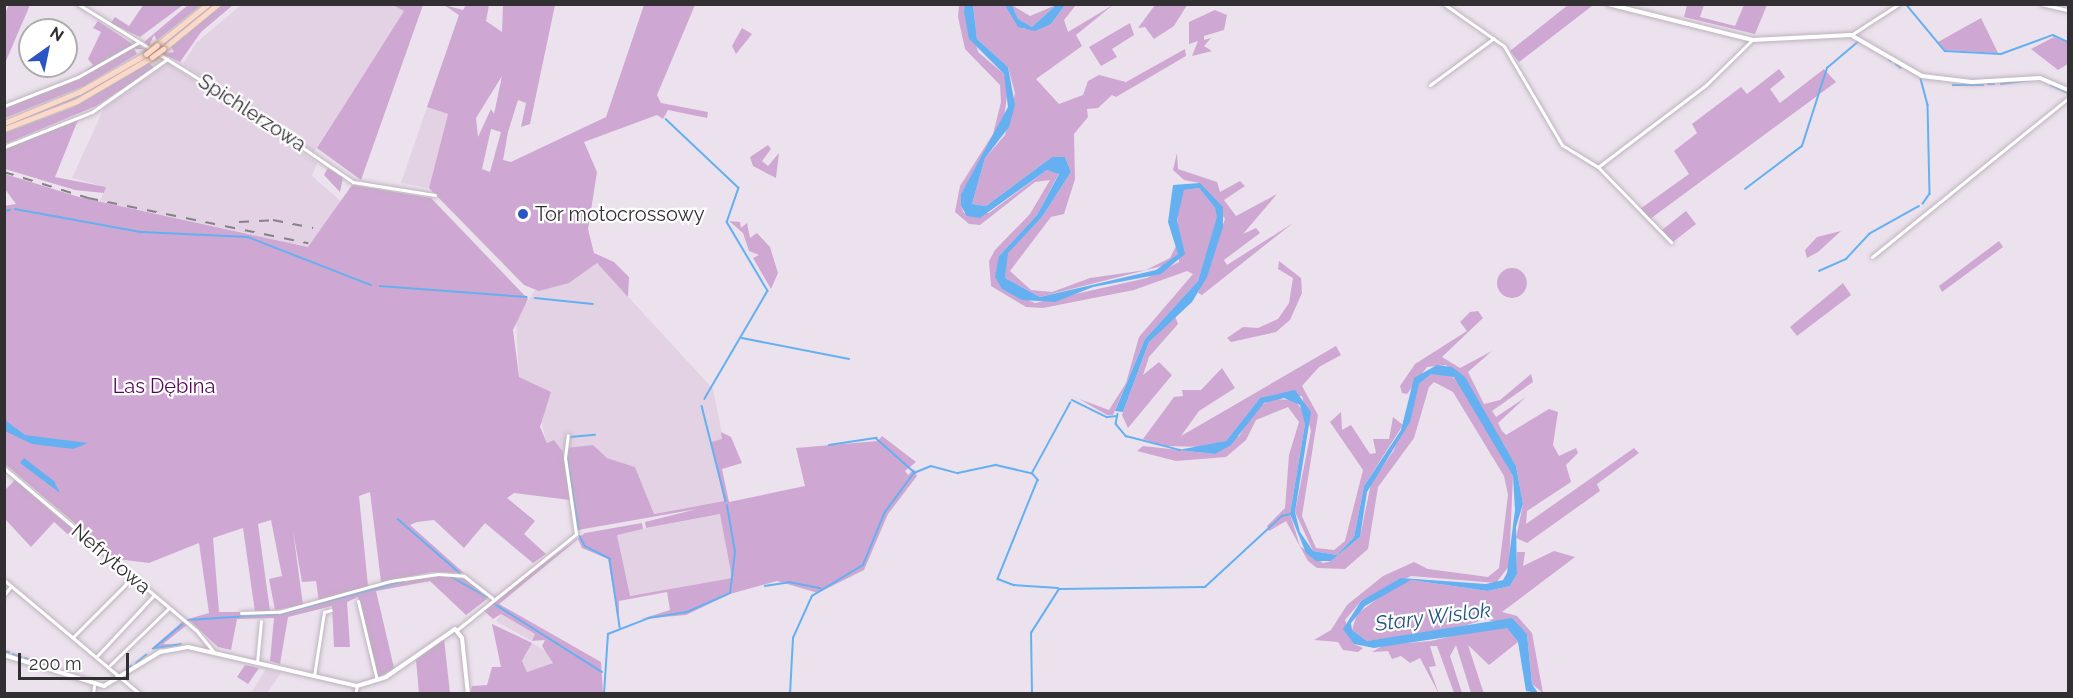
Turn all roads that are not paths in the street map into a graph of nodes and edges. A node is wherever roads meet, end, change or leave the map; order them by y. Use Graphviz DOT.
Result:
graph roads {
  1 [pos="78,4"];
  2 [pos="208,4"];
  3 [pos="218,4"];
  4 [pos="1444,4"];
  5 [pos="1608,4"];
  6 [pos="1899,4"];
  7 [pos="2041,4"];
  8 [pos="2068,10"];
  9 [pos="1851,35"];
  10 [pos="1494,37"];
  11 [pos="1752,40"];
  12 [pos="139,42"];
  13 [pos="160,47"];
  14 [pos="149,55"];
  15 [pos="168,59"];
  16 [pos="1430,85"];
  17 [pos="2068,90"];
  18 [pos="2068,98"];
  19 [pos="4,106"];
  20 [pos="4,123"];
  21 [pos="4,129"];
  22 [pos="4,147"];
  23 [pos="1598,167"];
  24 [pos="435,195"];
  25 [pos="1671,242"];
  26 [pos="1872,257"];
  27 [pos="568,435"];
  28 [pos="4,468"];
  29 [pos="133,578"];
  30 [pos="4,580"];
  31 [pos="11,586"];
  32 [pos="4,595"];
  33 [pos="154,595"];
  34 [pos="492,598"];
  35 [pos="358,601"];
  36 [pos="169,608"];
  37 [pos="331,610"];
  38 [pos="241,613"];
  39 [pos="261,621"];
  40 [pos="458,629"];
  41 [pos="73,636"];
  42 [pos="214,652"];
  43 [pos="4,655"];
  44 [pos="97,656"];
  45 [pos="257,663"];
  46 [pos="109,665"];
  47 [pos="314,677"];
  48 [pos="122,678"];
  49 [pos="378,681"];
  50 [pos="94,686"];
  51 [pos="357,686"];
  52 [pos="93,693"];
  53 [pos="140,693"];
  54 [pos="354,693"];
  55 [pos="468,693"];
  1 -- 12 [label="street, Spichlerzowa"];
  2 -- 13 [label="main road"];
  3 -- 13 [label="main road"];
  4 -- 10 [label="street"];
  5 -- 11 [label="street"];
  6 -- 9 [label="street"];
  7 -- 8 [label="street"];
  9 -- 11 [label="street"];
  9 -- 17 [label="street"];
  10 -- 16 [label="street"];
  10 -- 23 [label="street"];
  11 -- 23 [label="street"];
  12 -- 15 [label="street, Spichlerzowa"];
  12 -- 19 [label="street"];
  13 -- 14 [label="main road, bridge"];
  14 -- 20 [label="main road"];
  14 -- 21 [label="main road"];
  15 -- 22 [label="street"];
  15 -- 24 [label="street, Spichlerzowa"];
  18 -- 26 [label="street"];
  23 -- 25 [label="street"];
  27 -- 34 [label="street"];
  28 -- 29 [label="street, Nefrytowa"];
  29 -- 33 [label="street, Nefrytowa"];
  29 -- 41 [label="street"];
  30 -- 31 [label="street"];
  31 -- 32 [label="street"];
  31 -- 41 [label="street"];
  33 -- 36 [label="street, Nefrytowa"];
  33 -- 44 [label="street"];
  34 -- 38 [label="street"];
  34 -- 40 [label="street"];
  35 -- 49 [label="street"];
  36 -- 42 [label="street, Nefrytowa"];
  36 -- 46 [label="street"];
  37 -- 47 [label="street"];
  39 -- 45 [label="street"];
  40 -- 49 [label="street"];
  40 -- 55 [label="street"];
  41 -- 44 [label="street"];
  42 -- 45 [label="street"];
  42 -- 48 [label="street"];
  43 -- 50 [label="street"];
  44 -- 46 [label="street"];
  45 -- 47 [label="street"];
  46 -- 48 [label="street"];
  47 -- 51 [label="street"];
  48 -- 50 [label="street"];
  48 -- 53 [label="street"];
  49 -- 51 [label="street"];
  50 -- 52 [label="street"];
  51 -- 54 [label="street"];
}
